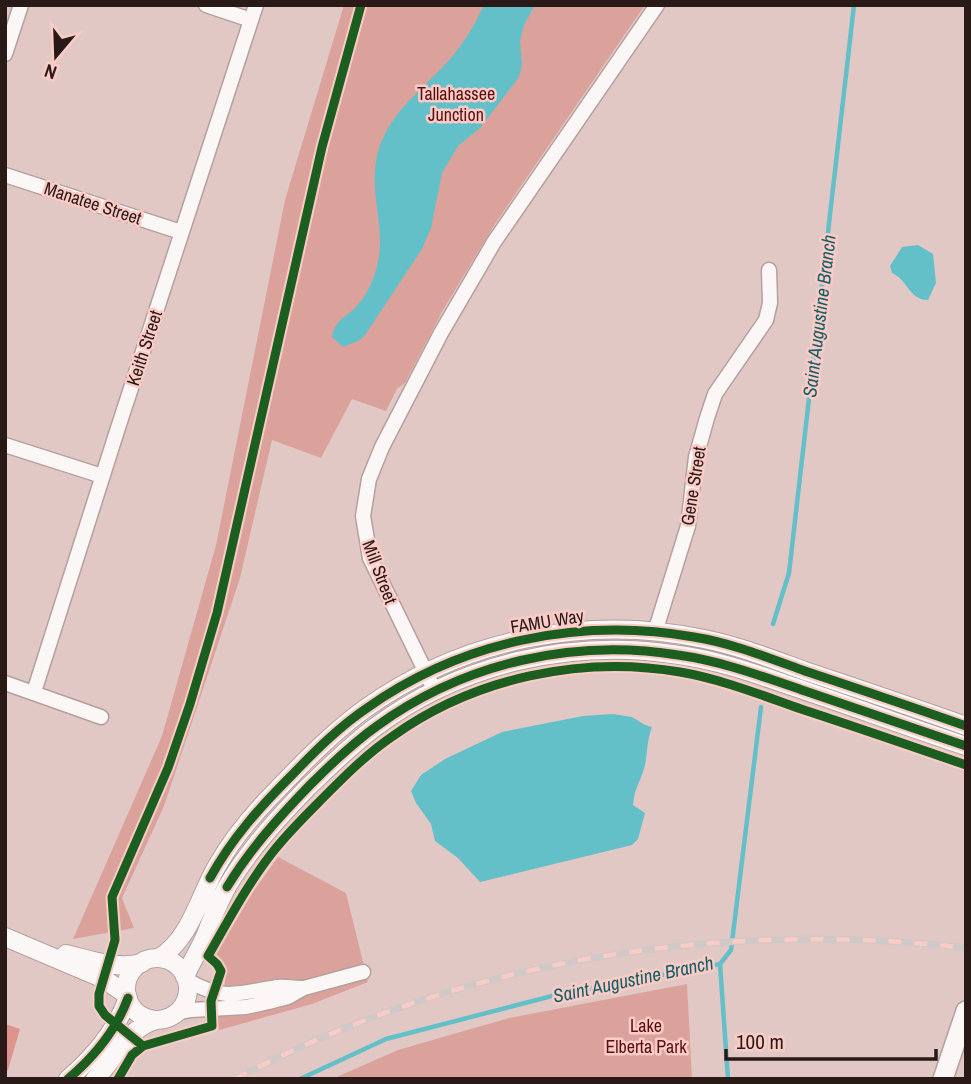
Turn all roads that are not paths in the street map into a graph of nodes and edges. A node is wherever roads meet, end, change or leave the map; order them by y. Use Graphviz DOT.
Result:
graph roads {
  1 [pos="21,5"];
  2 [pos="206,5"];
  3 [pos="256,5"];
  4 [pos="657,5"];
  5 [pos="251,20"];
  6 [pos="5,54"];
  7 [pos="5,175"];
  8 [pos="181,232"];
  9 [pos="769,270"];
  10 [pos="5,445"];
  11 [pos="102,476"];
  12 [pos="655,632"];
  13 [pos="426,673"];
  14 [pos="5,683"];
  15 [pos="435,691"];
  16 [pos="34,692"];
  17 [pos="101,717"];
  18 [pos="966,726"];
  19 [pos="966,746"];
  20 [pos="5,937"];
  21 [pos="27,945"];
  22 [pos="150,960"];
  23 [pos="363,972"];
  24 [pos="186,979"];
  25 [pos="304,988"];
  26 [pos="128,997"];
  27 [pos="966,1012"];
  28 [pos="176,1013"];
  29 [pos="157,1020"];
  30 [pos="960,1049"];
  31 [pos="68,1079"];
  32 [pos="95,1079"];
  33 [pos="943,1079"];
  1 -- 6 [label="street"];
  2 -- 5 [label="street"];
  3 -- 5 [label="street, Keith Street"];
  4 -- 13 [label="street, Mill Street"];
  5 -- 8 [label="street, Keith Street"];
  7 -- 8 [label="street, Manatee Street"];
  8 -- 11 [label="street, Keith Street"];
  9 -- 12 [label="street, Gene Street"];
  10 -- 11 [label="street"];
  11 -- 16 [label="street, Keith Street"];
  12 -- 13 [label="street, FAMU Way"];
  12 -- 18 [label="street, FAMU Way"];
  13 -- 15 [label="street, Mill Street"];
  13 -- 22 [label="street, FAMU Way"];
  14 -- 16 [label="street"];
  15 -- 19 [label="street, FAMU Way"];
  15 -- 24 [label="street, FAMU Way"];
  16 -- 17 [label="street"];
  20 -- 21 [label="street"];
  21 -- 22 [label="street"];
  21 -- 26 [label="street"];
  22 -- 24 [label="street"];
  22 -- 26 [label="street, FAMU Way"];
  23 -- 25 [label="street"];
  24 -- 25 [label="street"];
  24 -- 28 [label="street, FAMU Way"];
  25 -- 28 [label="street"];
  26 -- 29 [label="street"];
  26 -- 31 [label="street, FAMU Way"];
  27 -- 30 [label="main road"];
  28 -- 29 [label="street"];
  29 -- 32 [label="street"];
  30 -- 33 [label="main road"];
}
